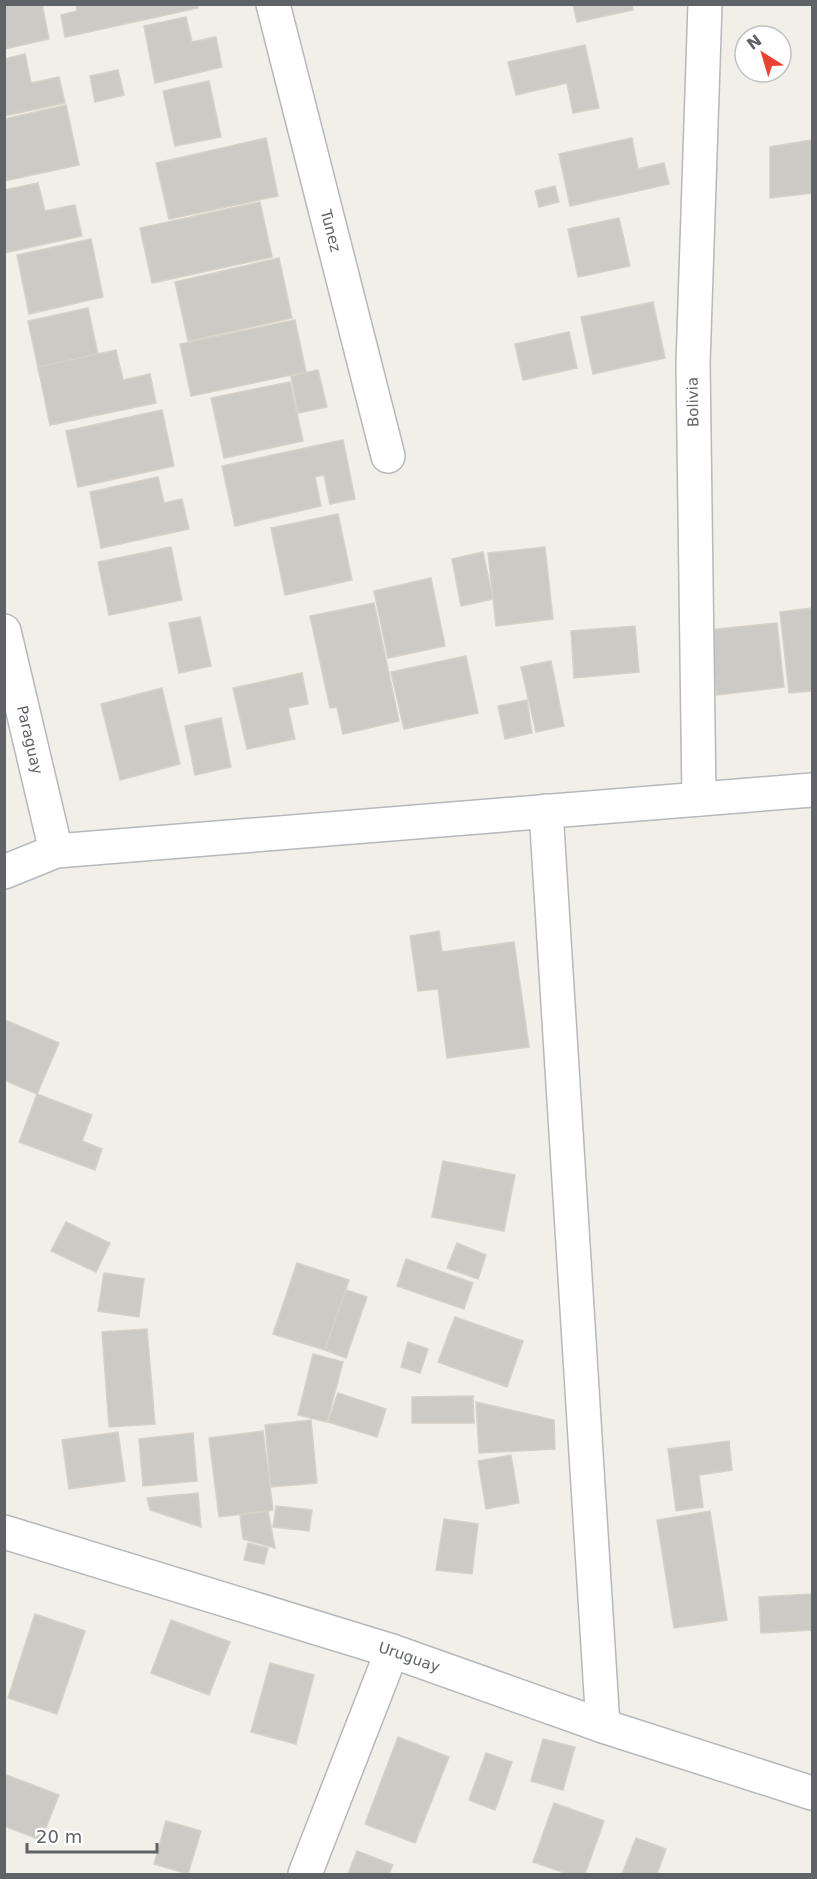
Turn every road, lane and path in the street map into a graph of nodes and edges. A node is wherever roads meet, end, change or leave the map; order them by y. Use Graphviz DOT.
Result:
graph roads {
  1 [pos="273,4"];
  2 [pos="705,4"];
  3 [pos="388,456"];
  4 [pos="4,631"];
  5 [pos="813,790"];
  6 [pos="699,799"];
  7 [pos="546,811"];
  8 [pos="56,851"];
  9 [pos="4,872"];
  10 [pos="4,1532"];
  11 [pos="392,1651"];
  12 [pos="603,1726"];
  13 [pos="813,1793"];
  14 [pos="305,1875"];
  1 -- 3 [label="street, Tunez"];
  2 -- 6 [label="street, Bolivia"];
  4 -- 8 [label="street, Paraguay"];
  5 -- 6 [label="street"];
  6 -- 7 [label="street"];
  7 -- 8 [label="street"];
  7 -- 12 [label="street"];
  8 -- 9 [label="street"];
  10 -- 11 [label="street, Uruguay"];
  11 -- 12 [label="street, Uruguay"];
  11 -- 14 [label="street"];
  12 -- 13 [label="street, Uruguay"];
}
